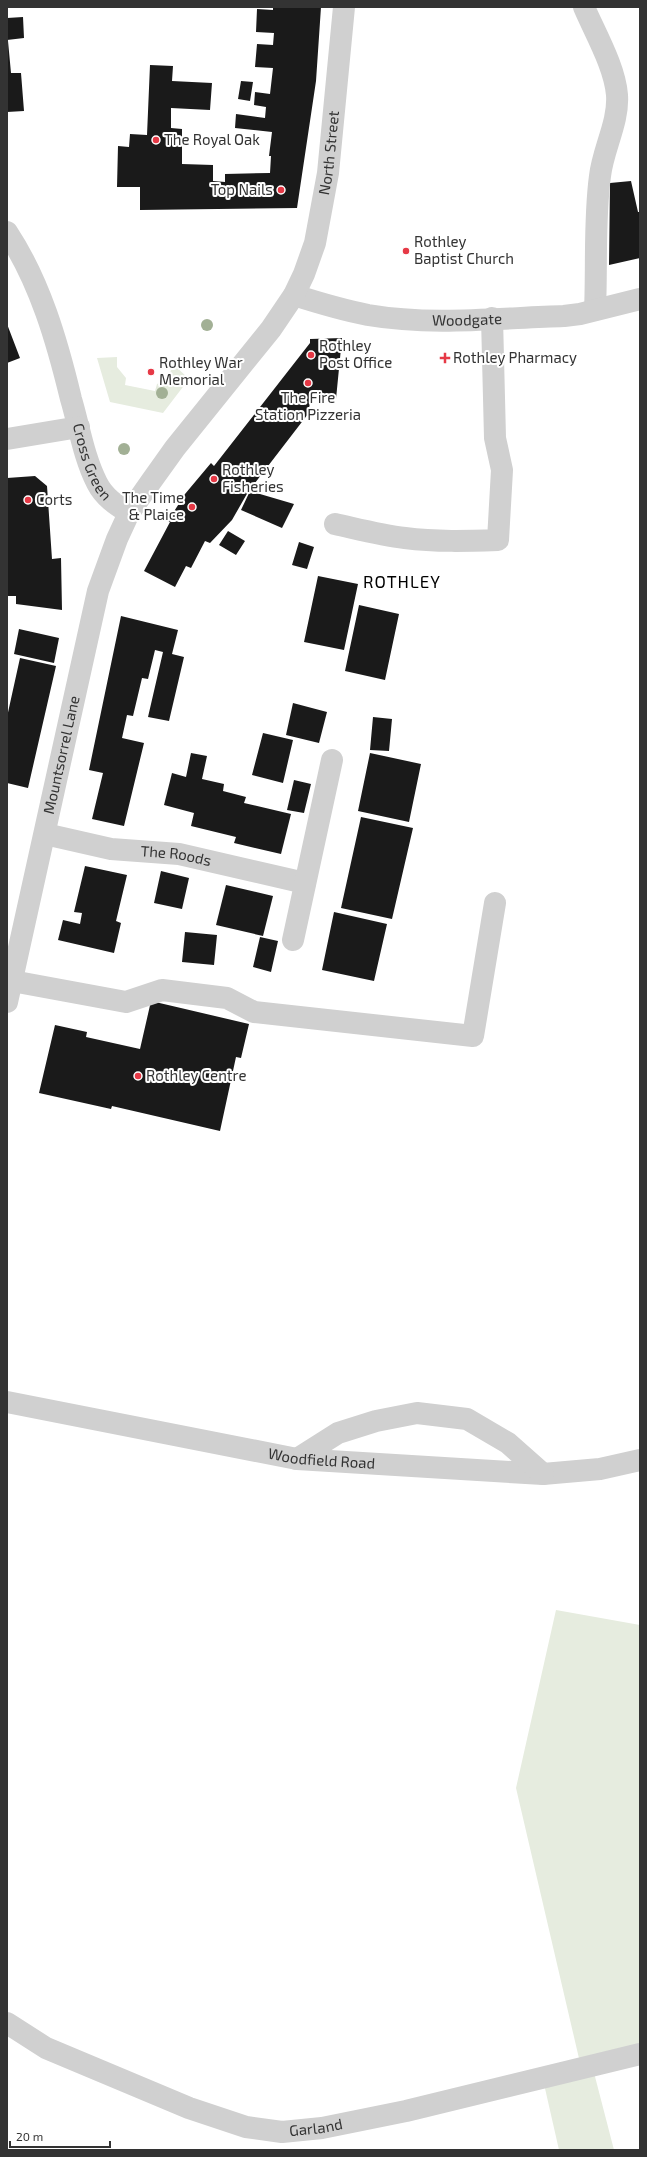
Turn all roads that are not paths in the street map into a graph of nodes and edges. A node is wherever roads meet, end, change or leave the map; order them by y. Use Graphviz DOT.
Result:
graph roads {
  1 [pos="344,7"];
  2 [pos="584,7"];
  3 [pos="7,232"];
  4 [pos="294,294"];
  5 [pos="640,299"];
  6 [pos="596,310"];
  7 [pos="492,318"];
  8 [pos="79,426"];
  9 [pos="7,439"];
  10 [pos="130,513"];
  11 [pos="335,524"];
  12 [pos="332,760"];
  13 [pos="45,834"];
  14 [pos="305,883"];
  15 [pos="495,903"];
  16 [pos="293,940"];
  17 [pos="12,981"];
  18 [pos="7,1002"];
  19 [pos="7,1402"];
  20 [pos="297,1459"];
  21 [pos="640,1460"];
  22 [pos="543,1474"];
  23 [pos="7,2023"];
  24 [pos="640,2054"];
  1 -- 4 [label="street, North Street"];
  2 -- 6 [label="street"];
  3 -- 8 [label="street, Cross Green"];
  4 -- 7 [label="street, Woodgate"];
  4 -- 10 [label="street, Cross Green"];
  5 -- 6 [label="street, Woodgate"];
  6 -- 7 [label="street, Woodgate"];
  7 -- 11 [label="street"];
  8 -- 9 [label="street"];
  8 -- 10 [label="street, Cross Green"];
  10 -- 13 [label="street, Mountsorrel Lane"];
  12 -- 14 [label="street"];
  13 -- 14 [label="street, The Roods"];
  13 -- 17 [label="street, Mountsorrel Lane"];
  14 -- 16 [label="street"];
  15 -- 17 [label="street"];
  17 -- 18 [label="street, Mountsorrel Lane"];
  19 -- 20 [label="street, Woodfield Road"];
  20 -- 22 [label="street, Woodfield Road"];
  20 -- 22 [label="street"];
  21 -- 22 [label="street, Woodfield Road"];
  23 -- 24 [label="street, Garland"];
}
